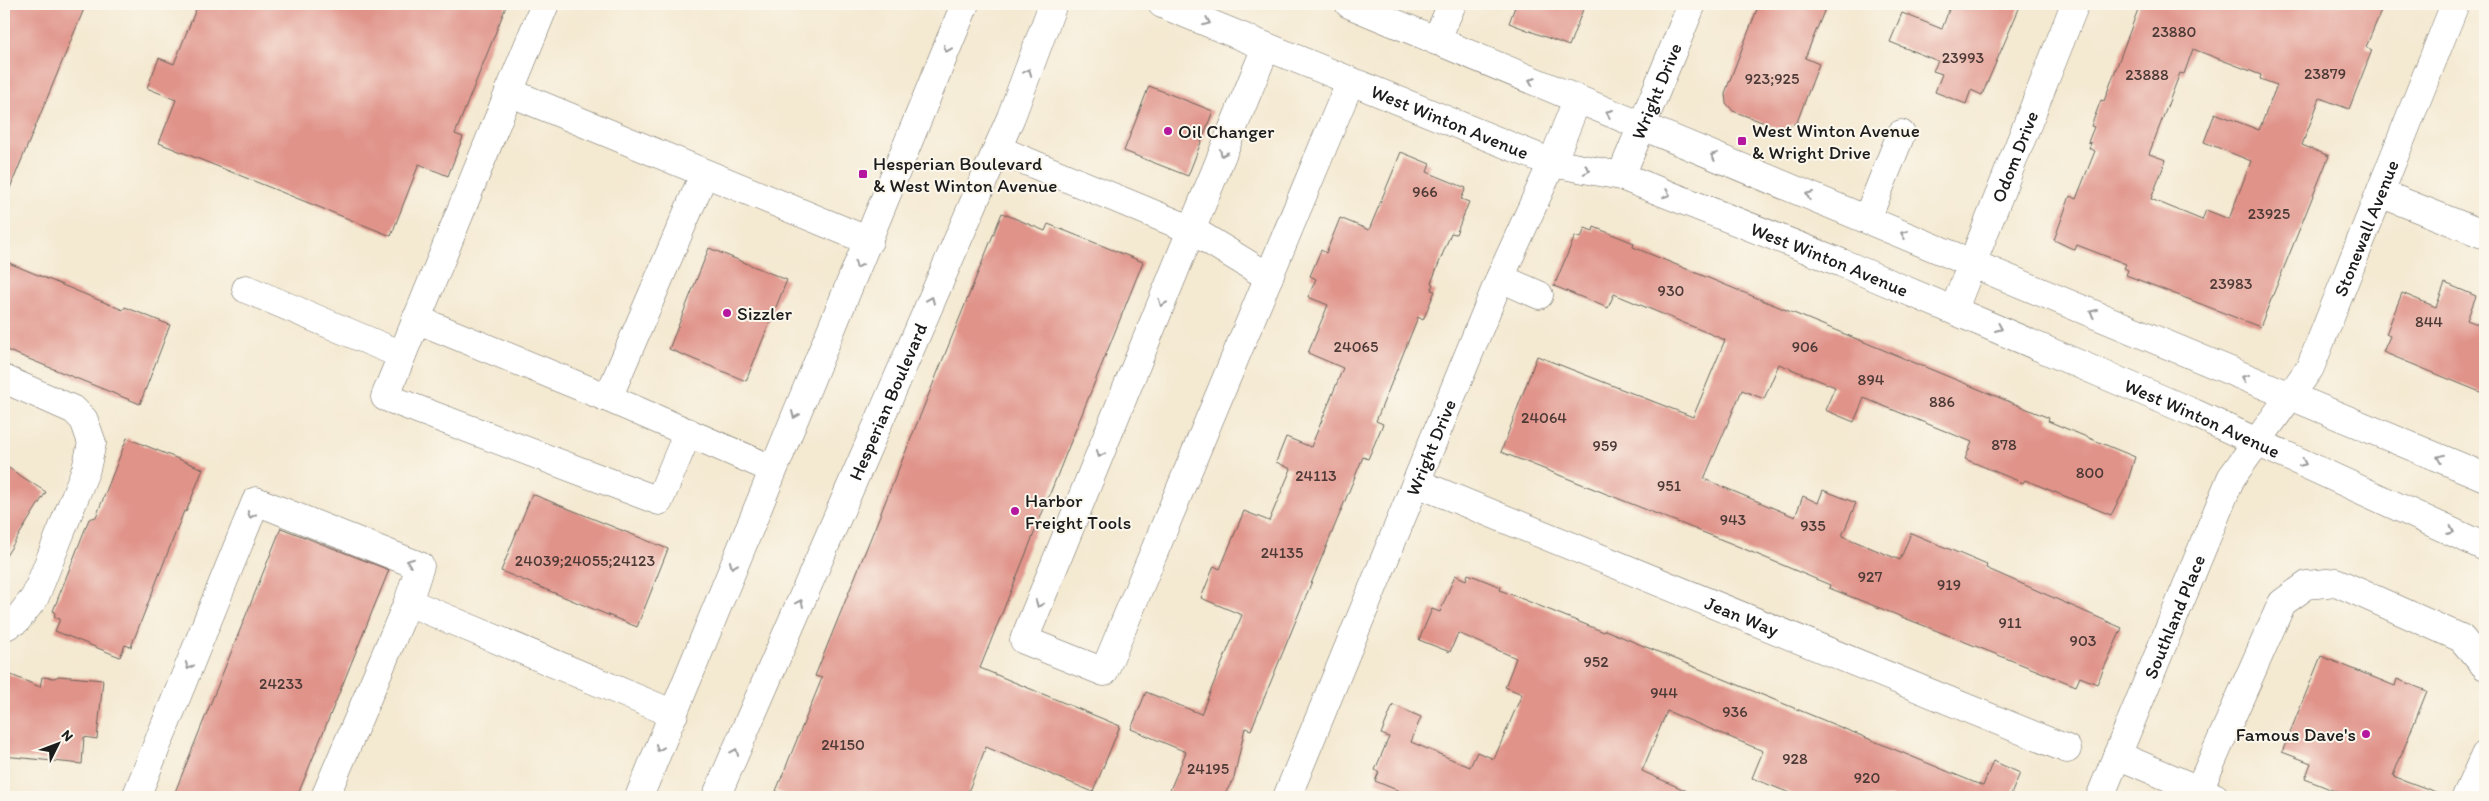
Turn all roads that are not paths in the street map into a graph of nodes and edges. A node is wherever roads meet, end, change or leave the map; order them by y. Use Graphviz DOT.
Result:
graph roads {
  1 [pos="545,4"];
  2 [pos="965,4"];
  3 [pos="1053,4"];
  4 [pos="1162,4"];
  5 [pos="1349,4"];
  6 [pos="1452,4"];
  7 [pos="1692,4"];
  8 [pos="2075,4"];
  9 [pos="2455,4"];
  10 [pos="1436,41"];
  11 [pos="1266,47"];
  12 [pos="1350,82"];
  13 [pos="509,92"];
  14 [pos="1577,100"];
  15 [pos="1642,127"];
  16 [pos="1901,134"];
  17 [pos="997,149"];
  18 [pos="1552,163"];
  19 [pos="704,174"];
  20 [pos="1621,176"];
  21 [pos="2380,193"];
  22 [pos="1867,218"];
  23 [pos="1192,230"];
  24 [pos="2485,235"];
  25 [pos="869,241"];
  26 [pos="1971,262"];
  27 [pos="1269,276"];
  28 [pos="1500,278"];
  29 [pos="246,289"];
  30 [pos="1539,295"];
  31 [pos="1954,309"];
  32 [pos="416,319"];
  33 [pos="402,355"];
  34 [pos="4,379"];
  35 [pos="2290,396"];
  36 [pos="608,398"];
  37 [pos="688,432"];
  38 [pos="2259,442"];
  39 [pos="772,469"];
  40 [pos="2485,477"];
  41 [pos="1417,483"];
  42 [pos="2485,547"];
  43 [pos="408,602"];
  44 [pos="4,627"];
  45 [pos="2485,666"];
  46 [pos="674,714"];
  47 [pos="2067,749"];
  48 [pos="2118,755"];
  49 [pos="2485,755"];
  50 [pos="2208,794"];
  51 [pos="136,797"];
  52 [pos="325,797"];
  53 [pos="639,797"];
  54 [pos="716,797"];
  55 [pos="1288,797"];
  56 [pos="2100,797"];
  57 [pos="2466,797"];
  1 -- 13 [label="main road"];
  2 -- 25 [label="main road, one-way"];
  17 -- 3 [label="main road, Hesperian Boulevard, one-way"];
  4 -- 11 [label="main road, West Winton Avenue, one-way"];
  5 -- 10 [label="main road"];
  6 -- 10 [label="main road"];
  7 -- 15 [label="main road, Wright Drive"];
  8 -- 26 [label="main road, Odom Drive"];
  9 -- 21 [label="main road, Stonewall Avenue"];
  14 -- 10 [label="main road, one-way"];
  11 -- 12 [label="main road, West Winton Avenue"];
  11 -- 23 [label="main road, one-way"];
  12 -- 18 [label="main road, West Winton Avenue"];
  12 -- 27 [label="main road"];
  13 -- 19 [label="main road"];
  13 -- 32 [label="main road"];
  15 -- 14 [label="main road, one-way"];
  14 -- 18 [label="main road, Wright Drive"];
  15 -- 20 [label="main road, Wright Drive"];
  22 -- 15 [label="main road, one-way"];
  16 -- 22 [label="main road"];
  17 -- 23 [label="main road"];
  54 -- 17 [label="main road, Hesperian Boulevard, one-way"];
  18 -- 20 [label="main road, West Winton Avenue, one-way"];
  18 -- 28 [label="main road, Wright Drive"];
  19 -- 25 [label="main road"];
  19 -- 36 [label="main road"];
  20 -- 31 [label="main road, West Winton Avenue, one-way"];
  21 -- 24 [label="main road"];
  21 -- 35 [label="main road, Stonewall Avenue"];
  26 -- 22 [label="main road, one-way"];
  23 -- 27 [label="main road"];
  23 -- 27 [label="main road, one-way"];
  25 -- 39 [label="main road, one-way"];
  26 -- 31 [label="main road, Odom Drive"];
  35 -- 26 [label="main road, one-way"];
  28 -- 30 [label="main road"];
  28 -- 41 [label="main road, Wright Drive"];
  29 -- 33 [label="main road"];
  31 -- 38 [label="main road, West Winton Avenue, one-way"];
  32 -- 33 [label="main road"];
  32 -- 36 [label="main road"];
  33 -- 37 [label="main road"];
  34 -- 44 [label="main road"];
  35 -- 38 [label="main road, Stonewall Avenue"];
  40 -- 35 [label="main road, one-way"];
  36 -- 37 [label="main road"];
  37 -- 39 [label="main road"];
  38 -- 42 [label="main road, West Winton Avenue, one-way"];
  38 -- 48 [label="main road, Southland Place"];
  39 -- 46 [label="main road, one-way"];
  41 -- 47 [label="main road, Jean Way"];
  41 -- 55 [label="main road, Wright Drive"];
  43 -- 46 [label="main road"];
  43 -- 51 [label="main road, one-way"];
  43 -- 52 [label="main road"];
  45 -- 50 [label="main road"];
  46 -- 53 [label="main road, one-way"];
  48 -- 50 [label="main road"];
  48 -- 56 [label="main road, Southland Place"];
  49 -- 57 [label="main road"];
}
